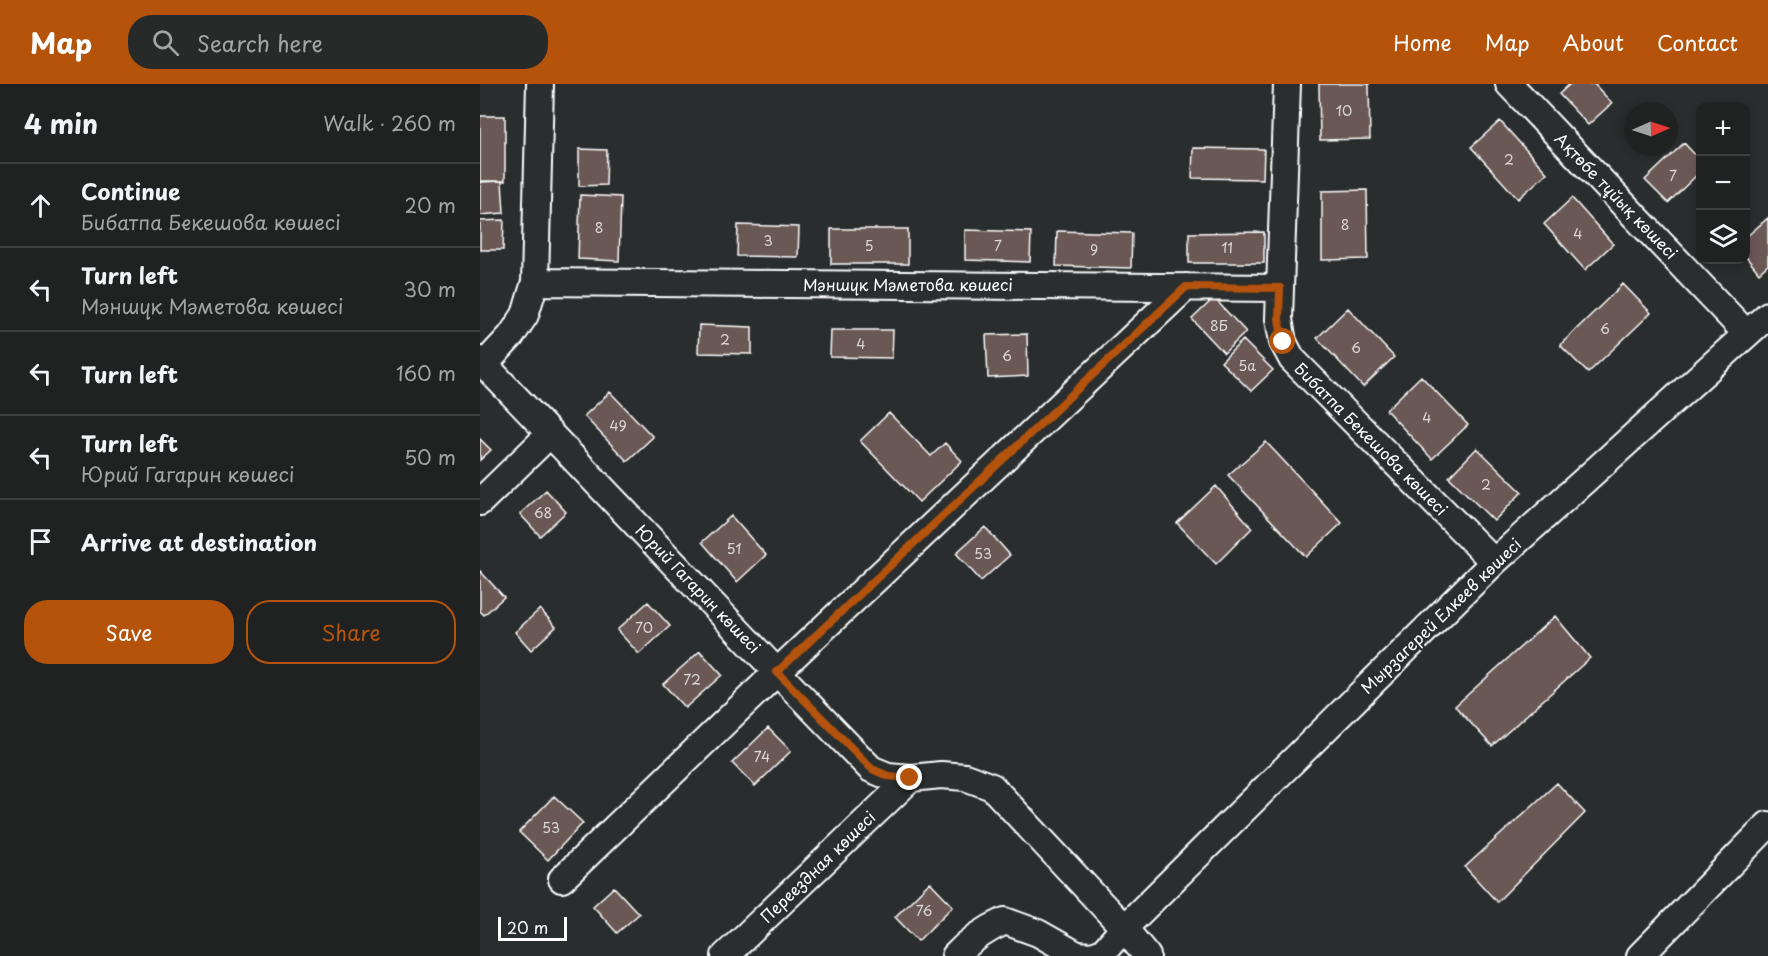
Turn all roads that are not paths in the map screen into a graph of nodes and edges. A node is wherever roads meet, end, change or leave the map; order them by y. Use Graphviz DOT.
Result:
graph roads {
  1 [pos="540,84"];
  2 [pos="1287,84"];
  3 [pos="1509,84"];
  4 [pos="536,282"];
  5 [pos="1186,287"];
  6 [pos="1280,288"];
  7 [pos="1768,315"];
  8 [pos="1747,334"];
  9 [pos="482,363"];
  10 [pos="550,434"];
  11 [pos="480,502"];
  12 [pos="1494,562"];
  13 [pos="777,672"];
  14 [pos="910,778"];
  15 [pos="1768,825"];
  16 [pos="562,879"];
  17 [pos="1124,928"];
  18 [pos="724,956"];
  19 [pos="955,956"];
  20 [pos="1147,956"];
  21 [pos="1640,956"];
  1 -- 4 [label="street"];
  2 -- 6 [label="street, Бибатпа Бекешова көшесі"];
  3 -- 8 [label="street, Ақтөбе тұйық көшесі"];
  4 -- 5 [label="street, Мәншүк Мәметова көшесі"];
  4 -- 9 [label="street"];
  5 -- 6 [label="street, Мәншүк Мәметова көшесі"];
  5 -- 13 [label="street"];
  6 -- 12 [label="street, Бибатпа Бекешова көшесі"];
  7 -- 8 [label="street, Мырзагерей Елкеев көшесі"];
  8 -- 12 [label="street, Мырзагерей Елкеев көшесі"];
  9 -- 10 [label="street, Юрий Гагарин көшесі"];
  10 -- 11 [label="street"];
  10 -- 13 [label="street, Юрий Гагарин көшесі"];
  12 -- 17 [label="street, Мырзагерей Елкеев көшесі"];
  13 -- 14 [label="street, Юрий Гагарин көшесі"];
  13 -- 16 [label="street"];
  14 -- 17 [label="street, Юрий Гагарин көшесі"];
  14 -- 18 [label="street, Переездная көшесі"];
  15 -- 21 [label="street"];
  17 -- 19 [label="street, Мырзагерей Елкеев көшесі"];
  17 -- 20 [label="street, Юрий Гагарин көшесі"];
}
